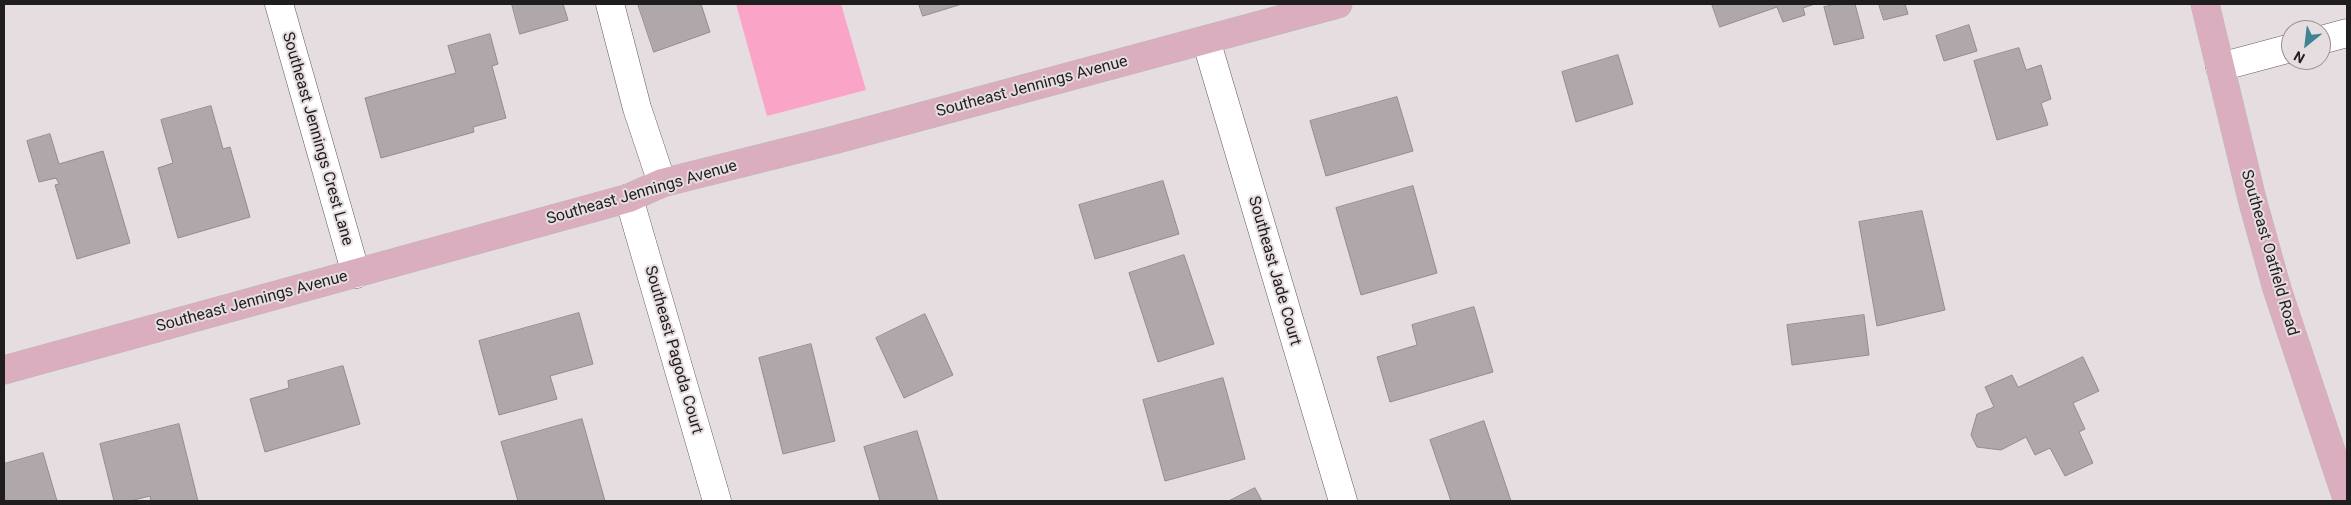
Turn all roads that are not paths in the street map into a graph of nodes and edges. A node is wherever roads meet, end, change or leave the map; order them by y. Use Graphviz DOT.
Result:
graph roads {
  1 [pos="279,4"];
  2 [pos="610,4"];
  3 [pos="1338,4"];
  4 [pos="2204,4"];
  5 [pos="2347,33"];
  6 [pos="2331,37"];
  7 [pos="1206,40"];
  8 [pos="2281,51"];
  9 [pos="2220,67"];
  10 [pos="662,183"];
  11 [pos="629,198"];
  12 [pos="356,274"];
  13 [pos="4,370"];
  14 [pos="2347,499"];
  15 [pos="718,501"];
  16 [pos="1343,501"];
  1 -- 12 [label="street, Southeast Jennings Crest Lane"];
  2 -- 10 [label="street"];
  3 -- 7 [label="main road, Southeast Jennings Avenue"];
  4 -- 9 [label="main road, Southeast Oatfield Road"];
  5 -- 6 [label="street"];
  7 -- 10 [label="main road, Southeast Jennings Avenue"];
  7 -- 16 [label="street, Southeast Jade Court"];
  8 -- 9 [label="street"];
  9 -- 14 [label="main road, Southeast Oatfield Road"];
  10 -- 11 [label="main road, Southeast Jennings Avenue"];
  11 -- 12 [label="main road, Southeast Jennings Avenue"];
  11 -- 15 [label="street, Southeast Pagoda Court"];
  12 -- 13 [label="main road, Southeast Jennings Avenue"];
}
